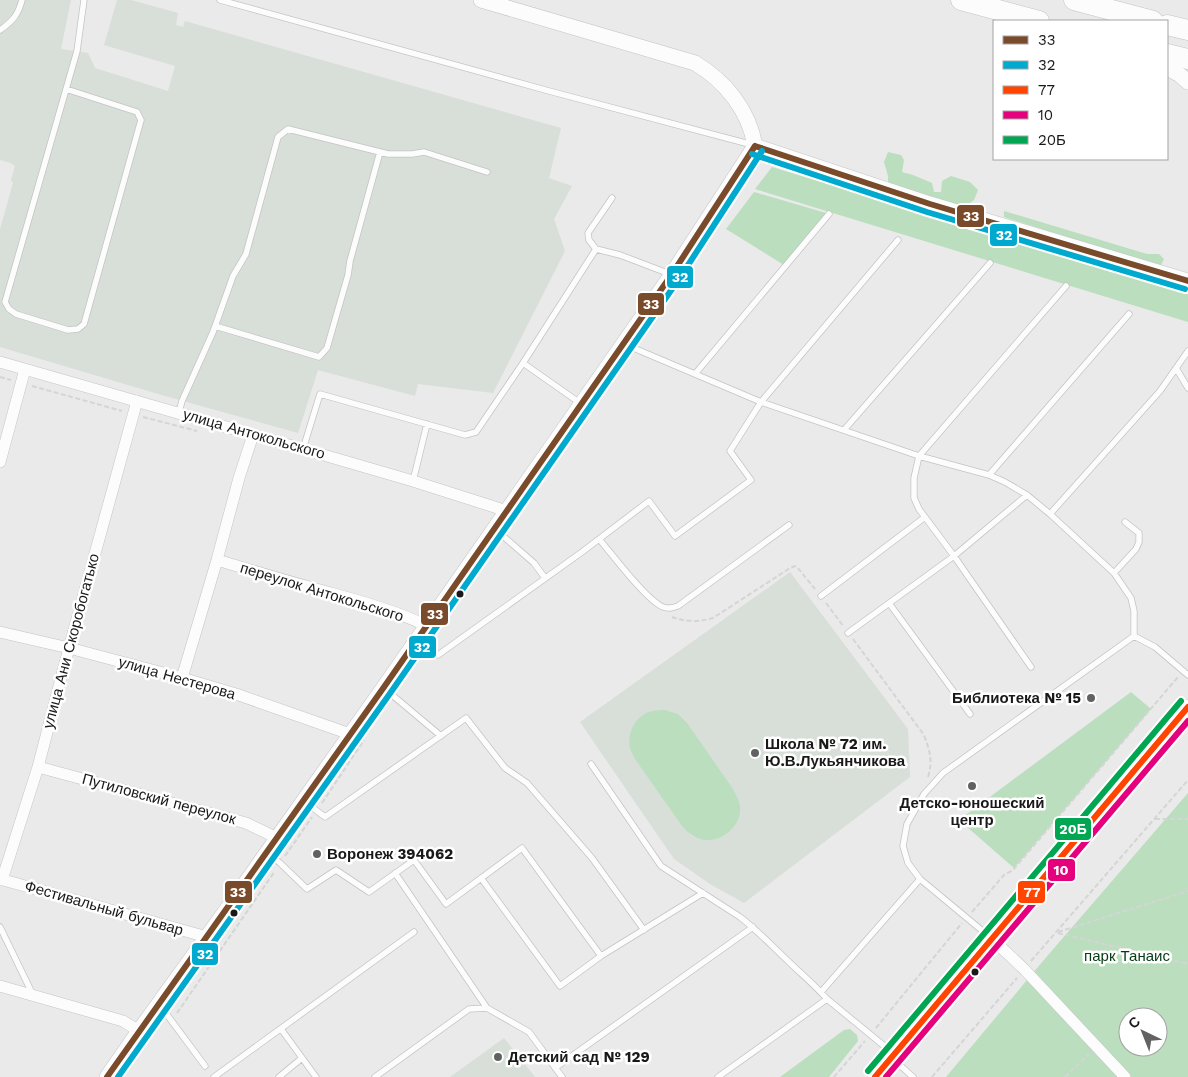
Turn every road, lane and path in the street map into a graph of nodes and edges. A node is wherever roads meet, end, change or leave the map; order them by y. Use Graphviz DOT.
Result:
graph roads {
  1 [pos="22,0"];
  2 [pos="84,0"];
  3 [pos="220,0"];
  4 [pos="481,0"];
  5 [pos="961,0"];
  6 [pos="1084,1"];
  7 [pos="1035,20"];
  8 [pos="1150,20"];
  9 [pos="0,30"];
  10 [pos="1168,54"];
  11 [pos="1188,59"];
  12 [pos="1168,69"];
  13 [pos="1188,82"];
  14 [pos="66,89"];
  15 [pos="755,146"];
  16 [pos="380,152"];
  17 [pos="487,172"];
  18 [pos="612,198"];
  19 [pos="829,214"];
  20 [pos="898,240"];
  21 [pos="596,249"];
  22 [pos="990,263"];
  23 [pos="672,274"];
  24 [pos="1188,281"];
  25 [pos="1066,286"];
  26 [pos="1128,314"];
  27 [pos="215,326"];
  28 [pos="623,344"];
  29 [pos="1188,351"];
  30 [pos="0,362"];
  31 [pos="523,363"];
  32 [pos="1176,368"];
  33 [pos="25,369"];
  34 [pos="695,374"];
  35 [pos="1188,388"];
  36 [pos="137,401"];
  37 [pos="761,402"];
  38 [pos="582,404"];
  39 [pos="179,412"];
  40 [pos="427,424"];
  41 [pos="844,430"];
  42 [pos="253,435"];
  43 [pos="303,448"];
  44 [pos="920,456"];
  45 [pos="0,462"];
  46 [pos="989,475"];
  47 [pos="413,481"];
  48 [pos="1027,495"];
  49 [pos="507,511"];
  50 [pos="1050,514"];
  51 [pos="925,517"];
  52 [pos="1125,522"];
  53 [pos="789,525"];
  54 [pos="495,529"];
  55 [pos="599,539"];
  56 [pos="954,556"];
  57 [pos="217,560"];
  58 [pos="1114,573"];
  59 [pos="545,578"];
  60 [pos="821,596"];
  61 [pos="889,603"];
  62 [pos="661,606"];
  63 [pos="426,626"];
  64 [pos="0,632"];
  65 [pos="848,633"];
  66 [pos="1134,636"];
  67 [pos="416,640"];
  68 [pos="69,648"];
  69 [pos="1031,667"];
  70 [pos="1186,673"];
  71 [pos="182,678"];
  72 [pos="384,687"];
  73 [pos="1188,707"];
  74 [pos="970,714"];
  75 [pos="350,734"];
  76 [pos="441,736"];
  77 [pos="366,737"];
  78 [pos="591,764"];
  79 [pos="38,767"];
  80 [pos="1188,780"];
  81 [pos="924,794"];
  82 [pos="303,801"];
  83 [pos="317,810"];
  84 [pos="1155,819"];
  85 [pos="1188,819"];
  86 [pos="277,838"];
  87 [pos="266,853"];
  88 [pos="280,864"];
  89 [pos="395,873"];
  90 [pos="481,878"];
  91 [pos="920,879"];
  92 [pos="1,880"];
  93 [pos="1188,891"];
  94 [pos="703,893"];
  95 [pos="967,918"];
  96 [pos="0,927"];
  97 [pos="753,927"];
  98 [pos="644,930"];
  99 [pos="414,932"];
  100 [pos="1056,933"];
  101 [pos="207,937"];
  102 [pos="992,939"];
  103 [pos="601,956"];
  104 [pos="1188,964"];
  105 [pos="1024,969"];
  106 [pos="0,986"];
  107 [pos="821,992"];
  108 [pos="33,995"];
  109 [pos="827,999"];
  110 [pos="159,1004"];
  111 [pos="488,1008"];
  112 [pos="177,1013"];
  113 [pos="281,1029"];
  114 [pos="139,1031"];
  115 [pos="870,1035"];
  116 [pos="1096,1047"];
  117 [pos="893,1056"];
  118 [pos="302,1058"];
  119 [pos="205,1066"];
  120 [pos="556,1068"];
  121 [pos="107,1077"];
  122 [pos="214,1077"];
  123 [pos="279,1077"];
  124 [pos="316,1077"];
  125 [pos="375,1077"];
  126 [pos="562,1077"];
  127 [pos="718,1077"];
  128 [pos="834,1077"];
  129 [pos="875,1077"];
  130 [pos="913,1077"];
  131 [pos="932,1077"];
  132 [pos="1065,1077"];
  133 [pos="1125,1077"];
  1 -- 9 [label="lane"];
  2 -- 14 [label="lane"];
  3 -- 15 [label="lane"];
  4 -- 15 [label="street"];
  5 -- 7 [label="highway"];
  6 -- 8 [label="highway"];
  10 -- 11 [label="highway"];
  12 -- 13 [label="street"];
  14 -- 14 [label="lane"];
  15 -- 23 [label="street"];
  15 -- 24 [label="street"];
  16 -- 17 [label="lane"];
  16 -- 27 [label="lane"];
  16 -- 27 [label="lane"];
  18 -- 21 [label="lane"];
  19 -- 34 [label="lane"];
  20 -- 37 [label="lane"];
  21 -- 23 [label="lane"];
  21 -- 31 [label="lane"];
  22 -- 41 [label="lane"];
  23 -- 28 [label="street"];
  25 -- 44 [label="lane"];
  26 -- 46 [label="lane"];
  27 -- 39 [label="lane"];
  28 -- 34 [label="lane"];
  28 -- 38 [label="street"];
  29 -- 32 [label="lane"];
  30 -- 33 [label="street, улица Антокольского"];
  31 -- 38 [label="lane"];
  31 -- 40 [label="lane"];
  32 -- 35 [label="lane"];
  32 -- 50 [label="lane"];
  33 -- 36 [label="street, улица Антокольского"];
  33 -- 45 [label="street"];
  34 -- 37 [label="lane"];
  36 -- 39 [label="street, улица Антокольского"];
  36 -- 68 [label="street, улица Ани Скоробогатько"];
  37 -- 41 [label="lane"];
  37 -- 55 [label="lane"];
  38 -- 49 [label="street"];
  39 -- 42 [label="street, улица Антокольского"];
  40 -- 43 [label="lane"];
  40 -- 47 [label="lane"];
  41 -- 44 [label="lane"];
  42 -- 43 [label="street, улица Антокольского"];
  42 -- 57 [label="street"];
  43 -- 47 [label="street, улица Антокольского"];
  44 -- 46 [label="lane"];
  44 -- 51 [label="lane"];
  46 -- 48 [label="lane"];
  47 -- 49 [label="street, улица Антокольского"];
  48 -- 50 [label="lane"];
  48 -- 56 [label="lane"];
  49 -- 54 [label="street"];
  50 -- 58 [label="lane"];
  51 -- 56 [label="lane"];
  51 -- 60 [label="lane"];
  52 -- 58 [label="lane"];
  53 -- 62 [label="lane"];
  54 -- 59 [label="lane"];
  54 -- 63 [label="street"];
  55 -- 59 [label="lane"];
  55 -- 62 [label="lane"];
  56 -- 61 [label="lane"];
  56 -- 69 [label="lane"];
  57 -- 63 [label="street, переулок Антокольского"];
  57 -- 71 [label="street"];
  58 -- 66 [label="lane"];
  59 -- 67 [label="lane"];
  60 -- 62 [label="path"];
  60 -- 65 [label="path"];
  61 -- 65 [label="lane"];
  61 -- 74 [label="lane"];
  63 -- 67 [label="street"];
  64 -- 68 [label="street, улица Нестерова"];
  65 -- 81 [label="path"];
  66 -- 70 [label="lane"];
  66 -- 81 [label="lane"];
  67 -- 72 [label="street"];
  68 -- 71 [label="street, улица Нестерова"];
  68 -- 79 [label="street, улица Ани Скоробогатько"];
  70 -- 95 [label="path"];
  71 -- 75 [label="street, улица Нестерова"];
  72 -- 75 [label="street"];
  72 -- 76 [label="lane"];
  73 -- 102 [label="street"];
  75 -- 82 [label="street"];
  76 -- 83 [label="lane"];
  76 -- 98 [label="lane"];
  77 -- 83 [label="path"];
  78 -- 94 [label="lane"];
  79 -- 86 [label="street, Путиловский переулок"];
  79 -- 92 [label="street, улица Ани Скоробогатько"];
  80 -- 84 [label="path"];
  81 -- 91 [label="lane"];
  82 -- 83 [label="lane"];
  82 -- 86 [label="street"];
  83 -- 88 [label="path"];
  84 -- 85 [label="path"];
  84 -- 100 [label="path"];
  86 -- 87 [label="street"];
  87 -- 88 [label="lane"];
  87 -- 101 [label="street"];
  88 -- 89 [label="lane"];
  88 -- 112 [label="path"];
  89 -- 90 [label="lane"];
  89 -- 111 [label="lane"];
  90 -- 103 [label="lane"];
  90 -- 103 [label="lane"];
  91 -- 95 [label="lane"];
  91 -- 107 [label="lane"];
  92 -- 101 [label="street, Фестивальный бульвар"];
  93 -- 100 [label="path"];
  94 -- 97 [label="lane"];
  94 -- 98 [label="lane"];
  95 -- 102 [label="lane"];
  95 -- 115 [label="path"];
  96 -- 108 [label="lane"];
  97 -- 107 [label="lane"];
  97 -- 120 [label="lane"];
  98 -- 103 [label="lane"];
  99 -- 113 [label="lane"];
  100 -- 104 [label="path"];
  100 -- 105 [label="path"];
  101 -- 110 [label="street"];
  102 -- 105 [label="street"];
  102 -- 117 [label="street"];
  105 -- 116 [label="street"];
  105 -- 131 [label="path"];
  106 -- 108 [label="street"];
  107 -- 109 [label="lane"];
  108 -- 114 [label="street"];
  109 -- 115 [label="lane"];
  109 -- 127 [label="lane"];
  110 -- 114 [label="street"];
  110 -- 119 [label="lane"];
  111 -- 120 [label="lane"];
  111 -- 125 [label="lane"];
  113 -- 118 [label="lane"];
  113 -- 122 [label="lane"];
  114 -- 121 [label="street"];
  115 -- 117 [label="lane"];
  115 -- 128 [label="path"];
  116 -- 132 [label="path"];
  116 -- 133 [label="street"];
  117 -- 129 [label="street"];
  117 -- 130 [label="lane"];
  118 -- 123 [label="lane"];
  118 -- 124 [label="lane"];
  120 -- 126 [label="lane"];
}
